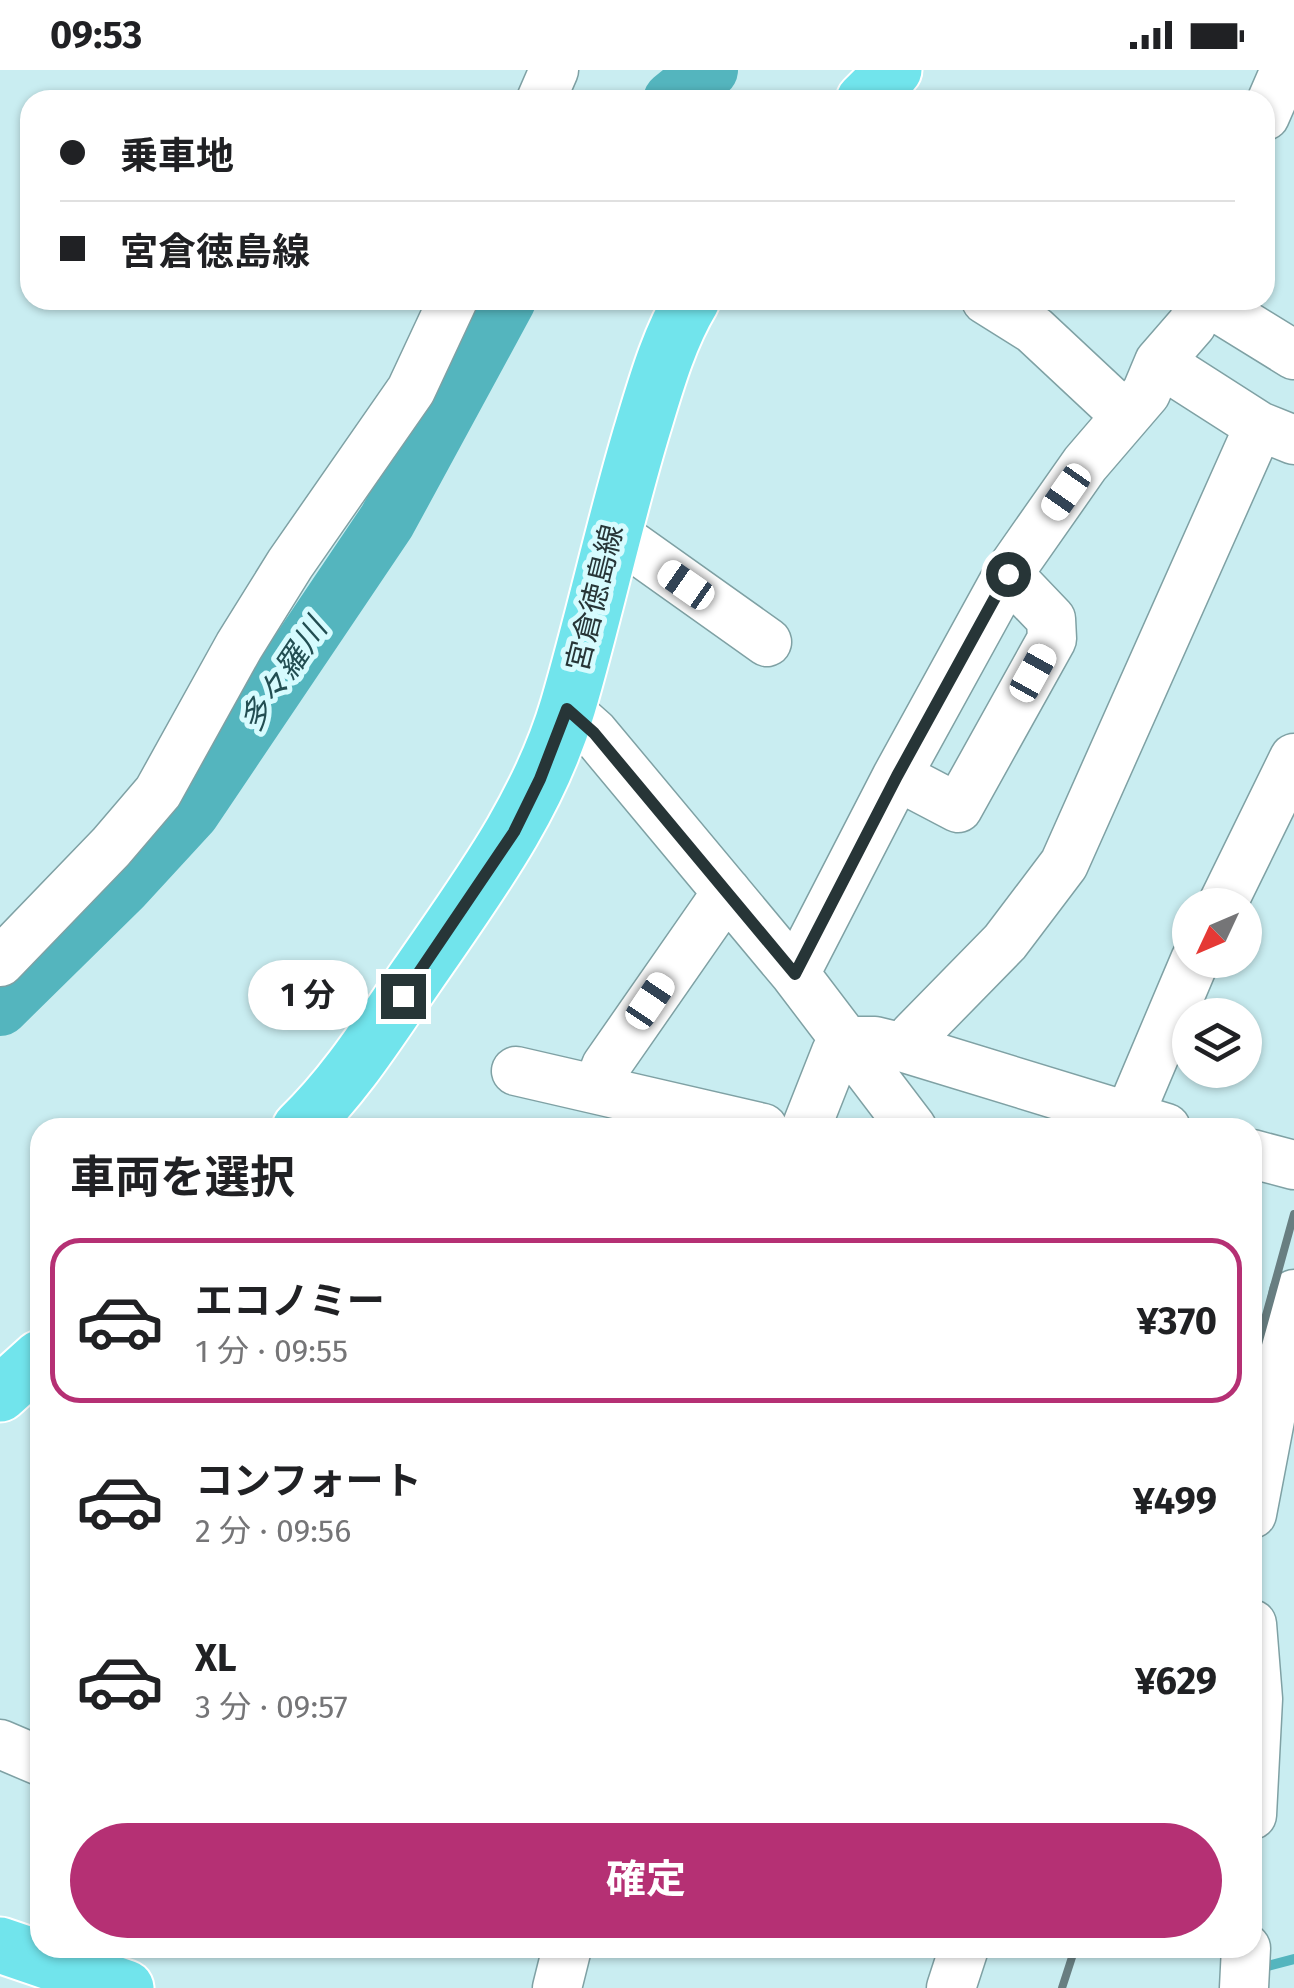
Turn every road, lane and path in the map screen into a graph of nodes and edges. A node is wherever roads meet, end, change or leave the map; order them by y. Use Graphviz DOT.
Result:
graph roads {
  1 [pos="894,70"];
  2 [pos="1285,70"];
  3 [pos="874,90"];
  4 [pos="1275,93"];
  5 [pos="448,310"];
  6 [pos="686,310"];
  7 [pos="1002,310"];
  8 [pos="1198,310"];
  9 [pos="1220,310"];
  10 [pos="1294,355"];
  11 [pos="1159,362"];
  12 [pos="1126,416"];
  13 [pos="1277,433"];
  14 [pos="610,541"];
  15 [pos="1008,574"];
  16 [pos="768,642"];
  17 [pos="567,709"];
  18 [pos="1294,758"];
  19 [pos="897,776"];
  20 [pos="1230,888"];
  21 [pos="727,892"];
  22 [pos="0,962"];
  23 [pos="795,974"];
  24 [pos="1190,978"];
  25 [pos="847,1040"];
  26 [pos="908,1049"];
  27 [pos="516,1071"];
  28 [pos="597,1088"];
  29 [pos="308,1118"];
  30 [pos="722,1118"];
  31 [pos="810,1118"];
  32 [pos="905,1118"];
  33 [pos="1135,1118"];
  34 [pos="1149,1118"];
  35 [pos="1262,1156"];
  36 [pos="1294,1164"];
  37 [pos="1291,1319"];
  38 [pos="30,1367"];
  39 [pos="0,1394"];
  40 [pos="1262,1464"];
  41 [pos="0,1744"];
  42 [pos="30,1757"];
  43 [pos="0,1945"];
  44 [pos="30,1955"];
  45 [pos="38,1958"];
  46 [pos="565,1958"];
  47 [pos="961,1958"];
  48 [pos="1246,1958"];
  49 [pos="126,1988"];
  50 [pos="557,1988"];
  51 [pos="951,1988"];
  52 [pos="1244,1988"];
  1 -- 3 [label="main road"];
  2 -- 4 [label="street"];
  5 -- 22 [label="street"];
  6 -- 14 [label="main road, 宮倉徳島線"];
  7 -- 12 [label="street"];
  8 -- 11 [label="street"];
  9 -- 10 [label="street"];
  11 -- 12 [label="street"];
  11 -- 13 [label="street"];
  12 -- 15 [label="street"];
  13 -- 26 [label="street"];
  14 -- 16 [label="street"];
  14 -- 17 [label="main road, 宮倉徳島線"];
  15 -- 19 [label="street"];
  15 -- 19 [label="street"];
  17 -- 21 [label="street"];
  17 -- 29 [label="main road, 宮倉徳島線"];
  18 -- 20 [label="street"];
  19 -- 23 [label="street"];
  21 -- 23 [label="street"];
  21 -- 28 [label="street"];
  23 -- 25 [label="street"];
  24 -- 34 [label="street"];
  25 -- 26 [label="street"];
  25 -- 31 [label="street"];
  25 -- 32 [label="street"];
  26 -- 33 [label="street"];
  27 -- 28 [label="street"];
  28 -- 30 [label="street"];
  35 -- 36 [label="street"];
  37 -- 40 [label="street"];
  38 -- 39 [label="main road"];
  41 -- 42 [label="street"];
  43 -- 44 [label="main road"];
  45 -- 49 [label="main road"];
  46 -- 50 [label="street"];
  47 -- 51 [label="street"];
  48 -- 52 [label="street"];
}
